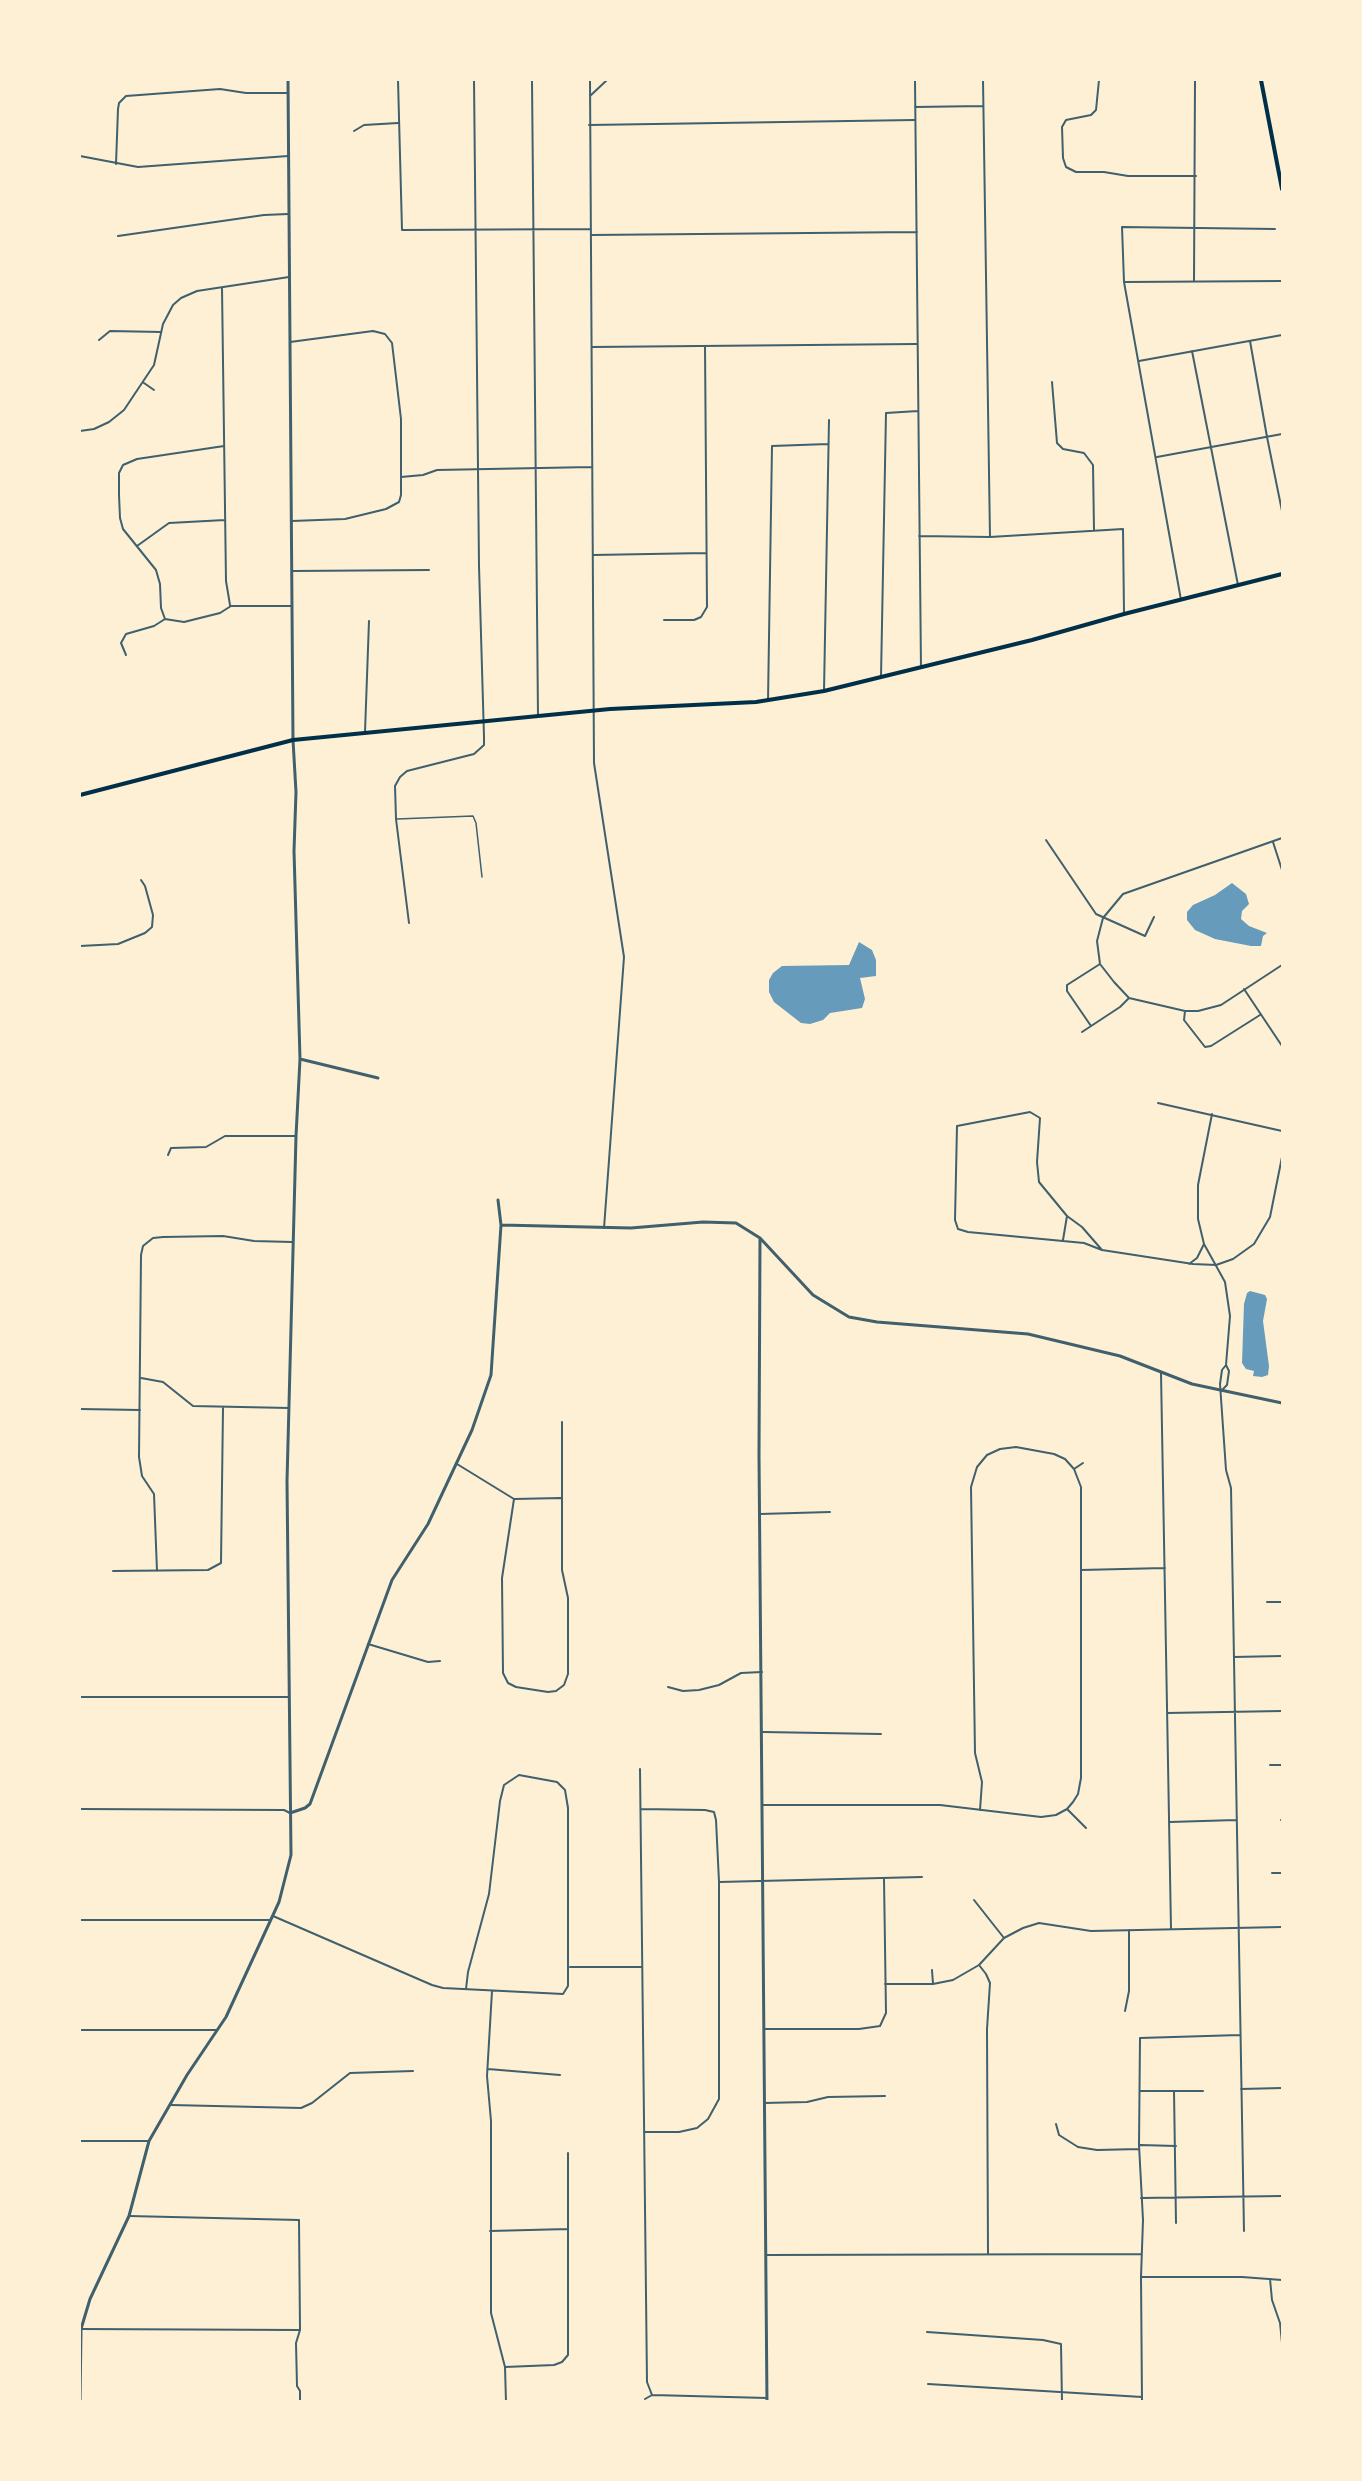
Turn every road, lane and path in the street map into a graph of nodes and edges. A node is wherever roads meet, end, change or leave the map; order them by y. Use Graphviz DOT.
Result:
graph roads {
  1 [pos="288,80"];
  2 [pos="398,80"];
  3 [pos="474,80"];
  4 [pos="531,80"];
  5 [pos="590,80"];
  6 [pos="607,80"];
  7 [pos="915,80"];
  8 [pos="983,80"];
  9 [pos="1099,80"];
  10 [pos="1195,80"];
  11 [pos="1261,80"];
  12 [pos="288,93"];
  13 [pos="590,97"];
  14 [pos="983,106"];
  15 [pos="915,107"];
  16 [pos="915,120"];
  17 [pos="398,123"];
  18 [pos="589,124"];
  19 [pos="354,131"];
  20 [pos="80,156"];
  21 [pos="288,156"];
  22 [pos="116,164"];
  23 [pos="1196,177"];
  24 [pos="1282,189"];
  25 [pos="288,214"];
  26 [pos="1196,228"];
  27 [pos="476,229"];
  28 [pos="534,229"];
  29 [pos="591,229"];
  30 [pos="1275,229"];
  31 [pos="917,232"];
  32 [pos="591,235"];
  33 [pos="118,236"];
  34 [pos="289,277"];
  35 [pos="1194,281"];
  36 [pos="1282,281"];
  37 [pos="1124,282"];
  38 [pos="222,288"];
  39 [pos="160,332"];
  40 [pos="1282,335"];
  41 [pos="99,340"];
  42 [pos="1250,341"];
  43 [pos="290,342"];
  44 [pos="917,344"];
  45 [pos="705,346"];
  46 [pos="592,347"];
  47 [pos="1192,351"];
  48 [pos="1139,361"];
  49 [pos="143,382"];
  50 [pos="1052,382"];
  51 [pos="154,390"];
  52 [pos="918,411"];
  53 [pos="829,420"];
  54 [pos="80,431"];
  55 [pos="1282,434"];
  56 [pos="1267,437"];
  57 [pos="828,444"];
  58 [pos="224,446"];
  59 [pos="1211,447"];
  60 [pos="1157,457"];
  61 [pos="592,467"];
  62 [pos="478,468"];
  63 [pos="535,468"];
  64 [pos="401,477"];
  65 [pos="1282,511"];
  66 [pos="225,520"];
  67 [pos="292,521"];
  68 [pos="1094,530"];
  69 [pos="919,536"];
  70 [pos="990,537"];
  71 [pos="137,546"];
  72 [pos="706,553"];
  73 [pos="593,555"];
  74 [pos="429,570"];
  75 [pos="292,571"];
  76 [pos="1282,574"];
  77 [pos="1238,585"];
  78 [pos="1181,600"];
  79 [pos="231,606"];
  80 [pos="292,606"];
  81 [pos="1124,614"];
  82 [pos="165,619"];
  83 [pos="664,620"];
  84 [pos="369,621"];
  85 [pos="126,656"];
  86 [pos="921,668"];
  87 [pos="881,677"];
  88 [pos="824,691"];
  89 [pos="768,701"];
  90 [pos="593,712"];
  91 [pos="538,716"];
  92 [pos="484,722"];
  93 [pos="365,732"];
  94 [pos="293,740"];
  95 [pos="80,795"];
  96 [pos="396,819"];
  97 [pos="1282,838"];
  98 [pos="1046,840"];
  99 [pos="1273,841"];
  100 [pos="1282,870"];
  101 [pos="482,877"];
  102 [pos="141,880"];
  103 [pos="1154,917"];
  104 [pos="1103,918"];
  105 [pos="409,923"];
  106 [pos="80,946"];
  107 [pos="1100,964"];
  108 [pos="1282,965"];
  109 [pos="1244,989"];
  110 [pos="1129,998"];
  111 [pos="1185,1011"];
  112 [pos="1260,1015"];
  113 [pos="1091,1026"];
  114 [pos="1082,1032"];
  115 [pos="1282,1046"];
  116 [pos="300,1059"];
  117 [pos="378,1078"];
  118 [pos="1158,1103"];
  119 [pos="1212,1114"];
  120 [pos="1282,1131"];
  121 [pos="296,1136"];
  122 [pos="168,1155"];
  123 [pos="1282,1157"];
  124 [pos="498,1200"];
  125 [pos="1067,1216"];
  126 [pos="501,1226"];
  127 [pos="604,1228"];
  128 [pos="760,1238"];
  129 [pos="1062,1241"];
  130 [pos="292,1242"];
  131 [pos="1204,1244"];
  132 [pos="1102,1250"];
  133 [pos="1189,1264"];
  134 [pos="1216,1264"];
  135 [pos="1226,1365"];
  136 [pos="1161,1372"];
  137 [pos="141,1378"];
  138 [pos="1221,1391"];
  139 [pos="1282,1403"];
  140 [pos="223,1408"];
  141 [pos="288,1408"];
  142 [pos="80,1409"];
  143 [pos="140,1410"];
  144 [pos="562,1422"];
  145 [pos="1083,1463"];
  146 [pos="457,1464"];
  147 [pos="1074,1469"];
  148 [pos="561,1498"];
  149 [pos="514,1499"];
  150 [pos="830,1512"];
  151 [pos="760,1514"];
  152 [pos="1165,1568"];
  153 [pos="1081,1570"];
  154 [pos="113,1571"];
  155 [pos="158,1571"];
  156 [pos="1267,1602"];
  157 [pos="1282,1602"];
  158 [pos="368,1644"];
  159 [pos="1282,1656"];
  160 [pos="1234,1657"];
  161 [pos="440,1661"];
  162 [pos="762,1672"];
  163 [pos="668,1687"];
  164 [pos="80,1697"];
  165 [pos="289,1697"];
  166 [pos="1282,1711"];
  167 [pos="1235,1712"];
  168 [pos="1167,1713"];
  169 [pos="763,1732"];
  170 [pos="881,1734"];
  171 [pos="1270,1765"];
  172 [pos="1282,1765"];
  173 [pos="640,1770"];
  174 [pos="763,1805"];
  175 [pos="80,1809"];
  176 [pos="641,1809"];
  177 [pos="1068,1809"];
  178 [pos="980,1810"];
  179 [pos="290,1813"];
  180 [pos="1236,1820"];
  181 [pos="1170,1822"];
  182 [pos="1086,1828"];
  183 [pos="1272,1873"];
  184 [pos="1282,1873"];
  185 [pos="922,1877"];
  186 [pos="884,1879"];
  187 [pos="764,1881"];
  188 [pos="719,1882"];
  189 [pos="974,1900"];
  190 [pos="271,1918"];
  191 [pos="80,1920"];
  192 [pos="1282,1927"];
  193 [pos="1238,1928"];
  194 [pos="1171,1929"];
  195 [pos="1129,1930"];
  196 [pos="1004,1938"];
  197 [pos="979,1965"];
  198 [pos="569,1967"];
  199 [pos="642,1967"];
  200 [pos="932,1970"];
  201 [pos="885,1984"];
  202 [pos="933,1984"];
  203 [pos="466,1988"];
  204 [pos="492,1991"];
  205 [pos="1125,2011"];
  206 [pos="763,2029"];
  207 [pos="80,2030"];
  208 [pos="218,2030"];
  209 [pos="1240,2035"];
  210 [pos="488,2069"];
  211 [pos="413,2071"];
  212 [pos="560,2075"];
  213 [pos="1282,2088"];
  214 [pos="1241,2089"];
  215 [pos="1140,2091"];
  216 [pos="1174,2091"];
  217 [pos="1203,2091"];
  218 [pos="885,2096"];
  219 [pos="764,2103"];
  220 [pos="171,2105"];
  221 [pos="1056,2124"];
  222 [pos="644,2132"];
  223 [pos="80,2140"];
  224 [pos="149,2141"];
  225 [pos="1176,2146"];
  226 [pos="1139,2147"];
  227 [pos="568,2153"];
  228 [pos="1282,2196"];
  229 [pos="1244,2197"];
  230 [pos="1141,2198"];
  231 [pos="1176,2198"];
  232 [pos="129,2216"];
  233 [pos="1176,2223"];
  234 [pos="568,2229"];
  235 [pos="490,2231"];
  236 [pos="1244,2231"];
  237 [pos="988,2254"];
  238 [pos="1141,2254"];
  239 [pos="765,2256"];
  240 [pos="1141,2277"];
  241 [pos="1270,2279"];
  242 [pos="1282,2280"];
  243 [pos="80,2328"];
  244 [pos="300,2330"];
  245 [pos="927,2332"];
  246 [pos="1282,2343"];
  247 [pos="505,2367"];
  248 [pos="928,2384"];
  249 [pos="1062,2393"];
  250 [pos="652,2395"];
  251 [pos="1142,2397"];
  252 [pos="645,2399"];
  253 [pos="767,2400"];
  254 [pos="80,2402"];
  255 [pos="300,2402"];
  256 [pos="506,2402"];
  257 [pos="1062,2402"];
  258 [pos="1142,2402"];
  1 -- 12 [label="street"];
  2 -- 17 [label="street"];
  3 -- 27 [label="street"];
  4 -- 28 [label="street"];
  5 -- 13 [label="street"];
  6 -- 13 [label="street"];
  7 -- 15 [label="street"];
  8 -- 14 [label="street"];
  9 -- 23 [label="street"];
  10 -- 23 [label="street"];
  11 -- 24 [label="main road"];
  12 -- 21 [label="street"];
  12 -- 22 [label="street"];
  13 -- 18 [label="street"];
  14 -- 15 [label="street"];
  14 -- 70 [label="street"];
  15 -- 16 [label="street"];
  16 -- 18 [label="street"];
  16 -- 31 [label="street"];
  17 -- 19 [label="street"];
  17 -- 27 [label="street"];
  18 -- 29 [label="street"];
  20 -- 22 [label="street"];
  21 -- 22 [label="street"];
  21 -- 25 [label="street"];
  23 -- 26 [label="street"];
  25 -- 33 [label="street"];
  25 -- 34 [label="street"];
  26 -- 30 [label="street"];
  26 -- 35 [label="street"];
  26 -- 37 [label="street"];
  27 -- 28 [label="street"];
  27 -- 62 [label="street"];
  28 -- 29 [label="street"];
  28 -- 63 [label="street"];
  29 -- 32 [label="street"];
  31 -- 32 [label="street"];
  31 -- 44 [label="street"];
  32 -- 46 [label="street"];
  34 -- 38 [label="street"];
  34 -- 43 [label="street"];
  35 -- 36 [label="street"];
  35 -- 37 [label="street"];
  37 -- 48 [label="street"];
  38 -- 39 [label="street"];
  38 -- 58 [label="street"];
  39 -- 41 [label="street"];
  39 -- 49 [label="street"];
  40 -- 42 [label="street"];
  42 -- 47 [label="street"];
  42 -- 56 [label="street"];
  43 -- 64 [label="street"];
  43 -- 67 [label="street"];
  44 -- 45 [label="street"];
  44 -- 52 [label="street"];
  45 -- 46 [label="street"];
  45 -- 72 [label="street"];
  46 -- 61 [label="street"];
  47 -- 48 [label="street"];
  47 -- 59 [label="street"];
  48 -- 60 [label="street"];
  49 -- 51 [label="street"];
  49 -- 54 [label="street"];
  50 -- 68 [label="street"];
  52 -- 69 [label="street"];
  52 -- 87 [label="street"];
  53 -- 57 [label="street"];
  55 -- 56 [label="street"];
  56 -- 59 [label="street"];
  56 -- 65 [label="street"];
  57 -- 88 [label="street"];
  57 -- 89 [label="street"];
  58 -- 66 [label="street"];
  58 -- 71 [label="street"];
  59 -- 60 [label="street"];
  59 -- 77 [label="street"];
  60 -- 78 [label="street"];
  61 -- 63 [label="street"];
  61 -- 73 [label="street"];
  62 -- 63 [label="street"];
  62 -- 64 [label="street"];
  62 -- 92 [label="street"];
  63 -- 91 [label="street"];
  64 -- 67 [label="street"];
  66 -- 71 [label="street"];
  66 -- 79 [label="street"];
  67 -- 75 [label="street"];
  68 -- 70 [label="street"];
  68 -- 81 [label="street"];
  69 -- 70 [label="street"];
  69 -- 86 [label="street"];
  71 -- 82 [label="street"];
  72 -- 73 [label="street"];
  72 -- 83 [label="street"];
  73 -- 90 [label="street"];
  74 -- 75 [label="street"];
  75 -- 80 [label="street"];
  76 -- 77 [label="main road"];
  77 -- 78 [label="main road"];
  78 -- 81 [label="main road"];
  79 -- 80 [label="street"];
  79 -- 82 [label="street"];
  80 -- 94 [label="street"];
  81 -- 86 [label="main road"];
  82 -- 85 [label="street"];
  84 -- 93 [label="street"];
  86 -- 87 [label="main road"];
  87 -- 88 [label="main road"];
  88 -- 89 [label="main road"];
  89 -- 90 [label="main road"];
  90 -- 91 [label="main road"];
  90 -- 127 [label="street"];
  91 -- 92 [label="main road"];
  92 -- 93 [label="main road"];
  92 -- 96 [label="street"];
  93 -- 94 [label="main road"];
  94 -- 95 [label="main road"];
  94 -- 116 [label="street"];
  96 -- 101 [label="lane"];
  96 -- 105 [label="street"];
  97 -- 99 [label="street"];
  98 -- 104 [label="street"];
  99 -- 100 [label="street"];
  99 -- 104 [label="street"];
  102 -- 106 [label="street"];
  103 -- 104 [label="street"];
  104 -- 107 [label="street"];
  107 -- 110 [label="street"];
  107 -- 113 [label="street"];
  108 -- 109 [label="street"];
  109 -- 111 [label="street"];
  109 -- 112 [label="street"];
  110 -- 111 [label="street"];
  110 -- 113 [label="street"];
  111 -- 112 [label="street"];
  112 -- 115 [label="street"];
  113 -- 114 [label="street"];
  116 -- 117 [label="street"];
  116 -- 121 [label="street"];
  118 -- 119 [label="street"];
  119 -- 120 [label="street"];
  119 -- 131 [label="street"];
  121 -- 122 [label="street"];
  121 -- 130 [label="street"];
  123 -- 134 [label="street"];
  124 -- 126 [label="street"];
  125 -- 129 [label="street"];
  125 -- 129 [label="street"];
  125 -- 132 [label="street"];
  126 -- 127 [label="street"];
  126 -- 146 [label="street"];
  127 -- 128 [label="street"];
  128 -- 136 [label="street"];
  128 -- 151 [label="street"];
  129 -- 132 [label="street"];
  130 -- 137 [label="street"];
  130 -- 141 [label="street"];
  131 -- 133 [label="street"];
  131 -- 134 [label="street"];
  132 -- 133 [label="street"];
  133 -- 134 [label="street"];
  134 -- 135 [label="street"];
  135 -- 138 [label="street"];
  135 -- 138 [label="street"];
  136 -- 138 [label="street"];
  136 -- 152 [label="street"];
  137 -- 140 [label="street"];
  137 -- 143 [label="street"];
  138 -- 139 [label="street"];
  138 -- 160 [label="street"];
  140 -- 141 [label="street"];
  140 -- 155 [label="street"];
  141 -- 165 [label="street"];
  142 -- 143 [label="street"];
  143 -- 155 [label="street"];
  144 -- 148 [label="street"];
  145 -- 147 [label="street"];
  146 -- 149 [label="street"];
  146 -- 158 [label="street"];
  147 -- 153 [label="street"];
  147 -- 178 [label="street"];
  148 -- 149 [label="street"];
  148 -- 149 [label="street"];
  150 -- 151 [label="street"];
  151 -- 162 [label="street"];
  152 -- 153 [label="street"];
  152 -- 168 [label="street"];
  153 -- 177 [label="street"];
  154 -- 155 [label="street"];
  156 -- 157 [label="street"];
  158 -- 161 [label="street"];
  158 -- 179 [label="street"];
  159 -- 160 [label="street"];
  160 -- 167 [label="street"];
  162 -- 163 [label="street"];
  162 -- 169 [label="street"];
  164 -- 165 [label="street"];
  165 -- 179 [label="street"];
  166 -- 167 [label="street"];
  167 -- 168 [label="street"];
  167 -- 180 [label="street"];
  168 -- 181 [label="street"];
  169 -- 170 [label="street"];
  169 -- 174 [label="street"];
  171 -- 172 [label="street"];
  173 -- 176 [label="street"];
  174 -- 178 [label="street"];
  174 -- 187 [label="street"];
  175 -- 179 [label="street"];
  176 -- 188 [label="street"];
  176 -- 199 [label="street"];
  177 -- 178 [label="street"];
  177 -- 182 [label="street"];
  179 -- 190 [label="street"];
  180 -- 181 [label="street"];
  180 -- 193 [label="street"];
  181 -- 194 [label="street"];
  183 -- 184 [label="street"];
  185 -- 186 [label="street"];
  186 -- 187 [label="street"];
  186 -- 201 [label="street"];
  187 -- 188 [label="street"];
  187 -- 206 [label="street"];
  188 -- 222 [label="street"];
  189 -- 196 [label="street"];
  190 -- 191 [label="street"];
  190 -- 203 [label="street"];
  190 -- 208 [label="street"];
  192 -- 193 [label="street"];
  193 -- 194 [label="street"];
  193 -- 209 [label="street"];
  194 -- 195 [label="street"];
  195 -- 196 [label="street"];
  195 -- 205 [label="street"];
  196 -- 197 [label="street"];
  197 -- 202 [label="street"];
  197 -- 237 [label="street"];
  198 -- 199 [label="street"];
  198 -- 203 [label="street"];
  198 -- 204 [label="street"];
  199 -- 222 [label="street"];
  200 -- 202 [label="street"];
  201 -- 202 [label="street"];
  201 -- 206 [label="street"];
  203 -- 204 [label="street"];
  204 -- 210 [label="street"];
  206 -- 219 [label="street"];
  207 -- 208 [label="street"];
  208 -- 220 [label="street"];
  209 -- 214 [label="street"];
  209 -- 215 [label="street"];
  210 -- 212 [label="street"];
  210 -- 235 [label="street"];
  211 -- 220 [label="street"];
  213 -- 214 [label="street"];
  214 -- 229 [label="street"];
  215 -- 216 [label="street"];
  215 -- 226 [label="street"];
  216 -- 217 [label="street"];
  216 -- 225 [label="street"];
  218 -- 219 [label="street"];
  219 -- 239 [label="street"];
  220 -- 224 [label="street"];
  221 -- 226 [label="street"];
  222 -- 250 [label="street"];
  223 -- 224 [label="street"];
  224 -- 232 [label="street"];
  225 -- 226 [label="street"];
  225 -- 231 [label="street"];
  226 -- 230 [label="street"];
  227 -- 234 [label="street"];
  228 -- 229 [label="street"];
  229 -- 231 [label="street"];
  229 -- 236 [label="street"];
  230 -- 231 [label="street"];
  230 -- 238 [label="street"];
  231 -- 233 [label="street"];
  232 -- 243 [label="street"];
  232 -- 244 [label="street"];
  234 -- 235 [label="street"];
  234 -- 247 [label="street"];
  235 -- 247 [label="street"];
  237 -- 238 [label="street"];
  237 -- 239 [label="street"];
  238 -- 240 [label="street"];
  239 -- 253 [label="street"];
  240 -- 241 [label="street"];
  240 -- 251 [label="street"];
  241 -- 242 [label="street"];
  241 -- 246 [label="street"];
  243 -- 244 [label="street"];
  243 -- 254 [label="street"];
  244 -- 255 [label="street"];
  245 -- 249 [label="street"];
  247 -- 256 [label="street"];
  248 -- 249 [label="street"];
  249 -- 251 [label="street"];
  249 -- 257 [label="street"];
  250 -- 252 [label="street"];
  250 -- 253 [label="street"];
  251 -- 258 [label="street"];
}
